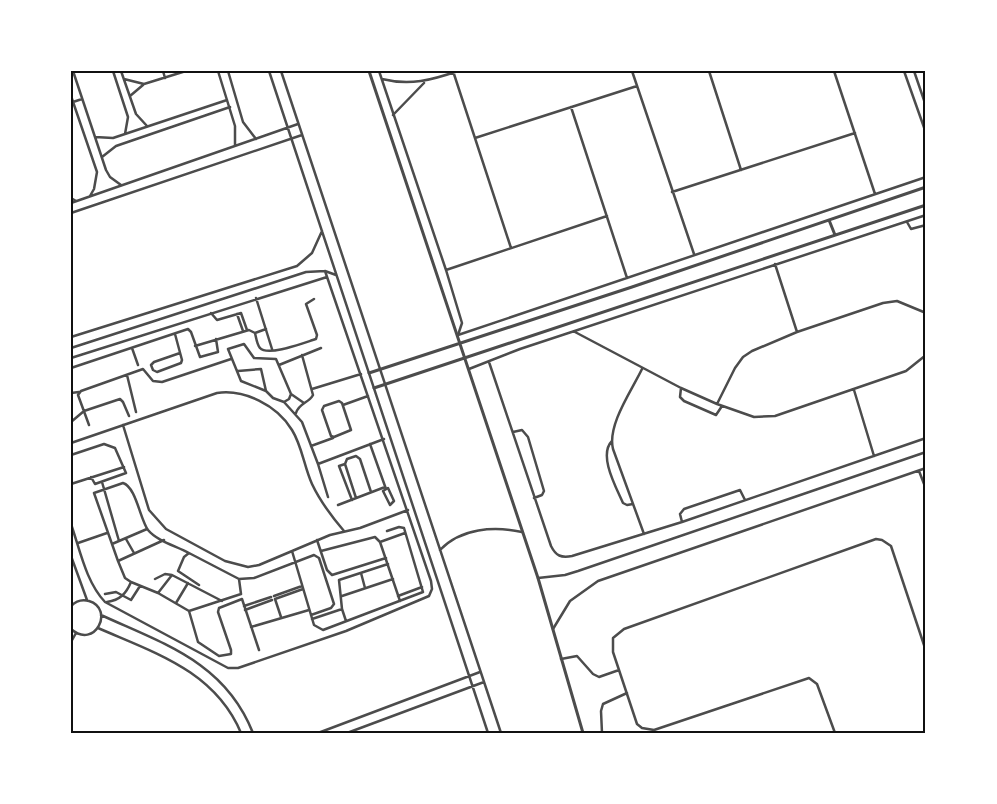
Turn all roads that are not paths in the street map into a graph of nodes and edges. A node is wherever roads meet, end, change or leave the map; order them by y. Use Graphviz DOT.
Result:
graph roads {
  1 [pos="73,71"];
  2 [pos="113,71"];
  3 [pos="121,71"];
  4 [pos="163,71"];
  5 [pos="186,71"];
  6 [pos="218,71"];
  7 [pos="228,71"];
  8 [pos="269,71"];
  9 [pos="281,71"];
  10 [pos="369,71"];
  11 [pos="378,71"];
  12 [pos="458,71"];
  13 [pos="632,71"];
  14 [pos="708,71"];
  15 [pos="834,71"];
  16 [pos="904,71"];
  17 [pos="914,71"];
  18 [pos="454,72"];
  19 [pos="165,78"];
  20 [pos="124,79"];
  21 [pos="381,79"];
  22 [pos="425,82"];
  23 [pos="144,84"];
  24 [pos="637,86"];
  25 [pos="71,96"];
  26 [pos="130,96"];
  27 [pos="82,99"];
  28 [pos="227,100"];
  29 [pos="73,102"];
  30 [pos="926,106"];
  31 [pos="230,107"];
  32 [pos="572,107"];
  33 [pos="393,115"];
  34 [pos="298,124"];
  35 [pos="147,126"];
  36 [pos="288,128"];
  37 [pos="854,133"];
  38 [pos="926,133"];
  39 [pos="125,134"];
  40 [pos="302,135"];
  41 [pos="95,137"];
  42 [pos="113,138"];
  43 [pos="475,138"];
  44 [pos="256,139"];
  45 [pos="291,139"];
  46 [pos="116,146"];
  47 [pos="235,146"];
  48 [pos="102,157"];
  49 [pos="741,170"];
  50 [pos="926,177"];
  51 [pos="123,185"];
  52 [pos="926,187"];
  53 [pos="672,192"];
  54 [pos="875,194"];
  55 [pos="90,196"];
  56 [pos="71,198"];
  57 [pos="76,201"];
  58 [pos="71,203"];
  59 [pos="926,205"];
  60 [pos="71,213"];
  61 [pos="926,215"];
  62 [pos="607,216"];
  63 [pos="829,220"];
  64 [pos="907,222"];
  65 [pos="926,226"];
  66 [pos="322,230"];
  67 [pos="835,235"];
  68 [pos="511,248"];
  69 [pos="694,254"];
  70 [pos="775,264"];
  71 [pos="297,266"];
  72 [pos="446,270"];
  73 [pos="325,271"];
  74 [pos="300,274"];
  75 [pos="336,275"];
  76 [pos="327,277"];
  77 [pos="627,278"];
  78 [pos="256,298"];
  79 [pos="314,299"];
  80 [pos="211,313"];
  81 [pos="926,313"];
  82 [pos="237,314"];
  83 [pos="266,329"];
  84 [pos="247,330"];
  85 [pos="243,331"];
  86 [pos="575,332"];
  87 [pos="798,332"];
  88 [pos="255,333"];
  89 [pos="175,334"];
  90 [pos="458,335"];
  91 [pos="71,337"];
  92 [pos="216,339"];
  93 [pos="460,342"];
  94 [pos="195,346"];
  95 [pos="71,348"];
  96 [pos="132,348"];
  97 [pos="321,348"];
  98 [pos="272,350"];
  99 [pos="180,353"];
  100 [pos="302,355"];
  101 [pos="926,355"];
  102 [pos="71,358"];
  103 [pos="465,358"];
  104 [pos="230,359"];
  105 [pos="489,362"];
  106 [pos="138,365"];
  107 [pos="279,365"];
  108 [pos="71,368"];
  109 [pos="643,368"];
  110 [pos="380,369"];
  111 [pos="469,369"];
  112 [pos="238,371"];
  113 [pos="369,372"];
  114 [pos="127,374"];
  115 [pos="361,374"];
  116 [pos="385,384"];
  117 [pos="374,388"];
  118 [pos="682,388"];
  119 [pos="312,389"];
  120 [pos="854,390"];
  121 [pos="266,391"];
  122 [pos="79,392"];
  123 [pos="71,393"];
  124 [pos="290,394"];
  125 [pos="368,396"];
  126 [pos="284,402"];
  127 [pos="304,403"];
  128 [pos="717,404"];
  129 [pos="343,405"];
  130 [pos="722,406"];
  131 [pos="84,412"];
  132 [pos="136,412"];
  133 [pos="296,413"];
  134 [pos="129,416"];
  135 [pos="71,422"];
  136 [pos="89,425"];
  137 [pos="122,425"];
  138 [pos="513,432"];
  139 [pos="334,438"];
  140 [pos="926,438"];
  141 [pos="384,439"];
  142 [pos="612,441"];
  143 [pos="71,443"];
  144 [pos="370,444"];
  145 [pos="311,446"];
  146 [pos="926,452"];
  147 [pos="71,455"];
  148 [pos="874,456"];
  149 [pos="318,464"];
  150 [pos="345,464"];
  151 [pos="124,466"];
  152 [pos="926,468"];
  153 [pos="919,471"];
  154 [pos="91,477"];
  155 [pos="102,482"];
  156 [pos="71,484"];
  157 [pos="104,488"];
  158 [pos="385,488"];
  159 [pos="926,489"];
  160 [pos="371,492"];
  161 [pos="328,497"];
  162 [pos="356,498"];
  163 [pos="534,498"];
  164 [pos="352,500"];
  165 [pos="745,500"];
  166 [pos="633,504"];
  167 [pos="338,505"];
  168 [pos="408,510"];
  169 [pos="682,522"];
  170 [pos="71,524"];
  171 [pos="148,529"];
  172 [pos="387,530"];
  173 [pos="108,532"];
  174 [pos="344,532"];
  175 [pos="522,532"];
  176 [pos="405,533"];
  177 [pos="644,534"];
  178 [pos="126,539"];
  179 [pos="164,540"];
  180 [pos="317,540"];
  181 [pos="120,541"];
  182 [pos="380,542"];
  183 [pos="78,543"];
  184 [pos="112,544"];
  185 [pos="440,550"];
  186 [pos="292,551"];
  187 [pos="320,551"];
  188 [pos="134,553"];
  189 [pos="188,553"];
  190 [pos="71,556"];
  191 [pos="386,558"];
  192 [pos="118,561"];
  193 [pos="295,562"];
  194 [pos="388,564"];
  195 [pos="361,573"];
  196 [pos="172,575"];
  197 [pos="538,578"];
  198 [pos="154,579"];
  199 [pos="239,579"];
  200 [pos="393,579"];
  201 [pos="131,582"];
  202 [pos="188,583"];
  203 [pos="199,585"];
  204 [pos="140,586"];
  205 [pos="302,587"];
  206 [pos="422,587"];
  207 [pos="366,588"];
  208 [pos="158,593"];
  209 [pos="106,594"];
  210 [pos="241,594"];
  211 [pos="123,596"];
  212 [pos="342,596"];
  213 [pos="398,596"];
  214 [pos="242,599"];
  215 [pos="87,600"];
  216 [pos="222,601"];
  217 [pos="400,601"];
  218 [pos="105,602"];
  219 [pos="176,603"];
  220 [pos="71,606"];
  221 [pos="244,608"];
  222 [pos="342,609"];
  223 [pos="309,610"];
  224 [pos="189,611"];
  225 [pos="101,615"];
  226 [pos="311,615"];
  227 [pos="281,617"];
  228 [pos="312,619"];
  229 [pos="346,622"];
  230 [pos="251,627"];
  231 [pos="98,628"];
  232 [pos="71,629"];
  233 [pos="552,630"];
  234 [pos="76,633"];
  235 [pos="71,642"];
  236 [pos="259,650"];
  237 [pos="926,651"];
  238 [pos="560,659"];
  239 [pos="619,670"];
  240 [pos="480,672"];
  241 [pos="469,676"];
  242 [pos="484,682"];
  243 [pos="473,686"];
  244 [pos="627,693"];
  245 [pos="240,733"];
  246 [pos="253,733"];
  247 [pos="318,733"];
  248 [pos="347,733"];
  249 [pos="488,733"];
  250 [pos="501,733"];
  251 [pos="583,733"];
  252 [pos="602,733"];
  253 [pos="834,733"];
  1 -- 27 [label="street"];
  2 -- 39 [label="street"];
  3 -- 20 [label="street"];
  4 -- 19 [label="street"];
  5 -- 19 [label="street"];
  6 -- 28 [label="street"];
  7 -- 44 [label="street"];
  8 -- 36 [label="street"];
  9 -- 34 [label="street"];
  10 -- 90 [label="street"];
  11 -- 21 [label="street"];
  12 -- 18 [label="street"];
  13 -- 24 [label="street"];
  14 -- 49 [label="street"];
  15 -- 37 [label="street"];
  16 -- 38 [label="street"];
  17 -- 30 [label="street"];
  18 -- 22 [label="street"];
  18 -- 43 [label="street"];
  19 -- 23 [label="street"];
  20 -- 23 [label="street"];
  20 -- 26 [label="street"];
  21 -- 22 [label="street"];
  21 -- 33 [label="street"];
  22 -- 33 [label="street"];
  23 -- 26 [label="street"];
  24 -- 32 [label="street"];
  24 -- 53 [label="street"];
  25 -- 29 [label="street"];
  26 -- 35 [label="street"];
  27 -- 29 [label="street"];
  27 -- 41 [label="street"];
  28 -- 31 [label="street"];
  28 -- 35 [label="street"];
  29 -- 55 [label="street"];
  31 -- 46 [label="street"];
  31 -- 47 [label="street"];
  32 -- 43 [label="street"];
  32 -- 62 [label="street"];
  33 -- 72 [label="street"];
  34 -- 36 [label="street"];
  34 -- 40 [label="street"];
  35 -- 39 [label="street"];
  36 -- 44 [label="street"];
  36 -- 45 [label="street"];
  37 -- 49 [label="street"];
  37 -- 54 [label="street"];
  39 -- 42 [label="street"];
  40 -- 45 [label="street"];
  40 -- 110 [label="street"];
  41 -- 42 [label="street"];
  41 -- 48 [label="street"];
  42 -- 46 [label="street"];
  43 -- 68 [label="street"];
  44 -- 47 [label="street"];
  45 -- 60 [label="street"];
  45 -- 66 [label="street"];
  46 -- 48 [label="street"];
  47 -- 51 [label="street"];
  48 -- 51 [label="street"];
  49 -- 53 [label="street"];
  50 -- 54 [label="street"];
  51 -- 55 [label="street"];
  52 -- 63 [label="street"];
  53 -- 69 [label="street"];
  54 -- 69 [label="street"];
  55 -- 57 [label="street"];
  56 -- 57 [label="street"];
  57 -- 58 [label="street"];
  59 -- 67 [label="street"];
  61 -- 64 [label="street"];
  62 -- 68 [label="street"];
  62 -- 77 [label="street"];
  63 -- 67 [label="street"];
  63 -- 93 [label="street"];
  64 -- 65 [label="street"];
  64 -- 70 [label="street"];
  66 -- 71 [label="street"];
  66 -- 75 [label="street"];
  67 -- 103 [label="street"];
  68 -- 72 [label="street"];
  69 -- 77 [label="street"];
  70 -- 86 [label="street"];
  70 -- 87 [label="street"];
  71 -- 74 [label="street"];
  71 -- 91 [label="street"];
  72 -- 90 [label="street"];
  73 -- 74 [label="street"];
  73 -- 75 [label="street"];
  73 -- 76 [label="street"];
  74 -- 95 [label="street"];
  75 -- 113 [label="street"];
  76 -- 78 [label="street"];
  76 -- 115 [label="street"];
  77 -- 90 [label="street"];
  78 -- 80 [label="street"];
  78 -- 83 [label="street"];
  79 -- 98 [label="street"];
  80 -- 82 [label="street"];
  80 -- 102 [label="street"];
  81 -- 87 [label="street"];
  82 -- 84 [label="street"];
  82 -- 85 [label="street"];
  83 -- 88 [label="street"];
  83 -- 98 [label="street"];
  84 -- 85 [label="street"];
  84 -- 88 [label="street"];
  85 -- 92 [label="street"];
  86 -- 105 [label="street"];
  86 -- 109 [label="street"];
  87 -- 128 [label="street"];
  88 -- 98 [label="street"];
  89 -- 94 [label="street"];
  89 -- 96 [label="street"];
  89 -- 99 [label="street"];
  90 -- 93 [label="street"];
  92 -- 94 [label="street"];
  92 -- 94 [label="street"];
  93 -- 103 [label="street"];
  93 -- 110 [label="street"];
  96 -- 106 [label="street"];
  96 -- 108 [label="street"];
  97 -- 100 [label="street"];
  99 -- 99 [label="street"];
  100 -- 107 [label="street"];
  100 -- 119 [label="street"];
  101 -- 120 [label="street"];
  103 -- 111 [label="street"];
  103 -- 116 [label="street"];
  104 -- 107 [label="street"];
  104 -- 112 [label="street"];
  104 -- 114 [label="street"];
  105 -- 111 [label="street"];
  105 -- 138 [label="street"];
  107 -- 124 [label="street"];
  109 -- 118 [label="street"];
  109 -- 142 [label="street"];
  110 -- 113 [label="street"];
  110 -- 116 [label="street"];
  111 -- 175 [label="street"];
  112 -- 121 [label="street"];
  112 -- 121 [label="street"];
  113 -- 117 [label="street"];
  114 -- 122 [label="street"];
  114 -- 132 [label="street"];
  115 -- 119 [label="street"];
  115 -- 125 [label="street"];
  116 -- 117 [label="street"];
  116 -- 185 [label="street"];
  117 -- 241 [label="street"];
  118 -- 128 [label="street"];
  118 -- 130 [label="street"];
  119 -- 127 [label="street"];
  120 -- 130 [label="street"];
  120 -- 148 [label="street"];
  121 -- 126 [label="street"];
  122 -- 123 [label="street"];
  122 -- 131 [label="street"];
  124 -- 126 [label="street"];
  124 -- 127 [label="street"];
  125 -- 129 [label="street"];
  125 -- 141 [label="street"];
  126 -- 133 [label="street"];
  127 -- 133 [label="street"];
  128 -- 130 [label="street"];
  129 -- 139 [label="street"];
  129 -- 139 [label="street"];
  131 -- 134 [label="street"];
  131 -- 135 [label="street"];
  131 -- 136 [label="street"];
  133 -- 145 [label="street"];
  137 -- 143 [label="street"];
  137 -- 174 [label="street"];
  137 -- 186 [label="street"];
  138 -- 163 [label="street"];
  138 -- 163 [label="street"];
  139 -- 145 [label="street"];
  140 -- 148 [label="street"];
  141 -- 144 [label="street"];
  141 -- 168 [label="street"];
  142 -- 166 [label="street"];
  142 -- 166 [label="street"];
  144 -- 149 [label="street"];
  144 -- 158 [label="street"];
  145 -- 149 [label="street"];
  146 -- 197 [label="street"];
  147 -- 151 [label="street"];
  148 -- 165 [label="street"];
  149 -- 161 [label="street"];
  150 -- 160 [label="street"];
  150 -- 162 [label="street"];
  150 -- 164 [label="street"];
  151 -- 154 [label="street"];
  151 -- 155 [label="street"];
  152 -- 153 [label="street"];
  153 -- 159 [label="street"];
  153 -- 233 [label="street"];
  154 -- 155 [label="street"];
  154 -- 156 [label="street"];
  155 -- 157 [label="street"];
  157 -- 171 [label="street"];
  157 -- 173 [label="street"];
  157 -- 181 [label="street"];
  158 -- 158 [label="street"];
  158 -- 160 [label="street"];
  160 -- 162 [label="street"];
  162 -- 164 [label="street"];
  163 -- 177 [label="street"];
  164 -- 167 [label="street"];
  165 -- 169 [label="street"];
  165 -- 169 [label="street"];
  166 -- 177 [label="street"];
  168 -- 174 [label="street"];
  168 -- 218 [label="street"];
  169 -- 177 [label="street"];
  170 -- 183 [label="street"];
  171 -- 178 [label="street"];
  171 -- 179 [label="street"];
  172 -- 176 [label="street"];
  173 -- 183 [label="street"];
  173 -- 184 [label="street"];
  174 -- 180 [label="street"];
  175 -- 185 [label="street"];
  175 -- 197 [label="street"];
  176 -- 182 [label="street"];
  176 -- 206 [label="street"];
  178 -- 181 [label="street"];
  178 -- 188 [label="street"];
  179 -- 188 [label="street"];
  179 -- 189 [label="street"];
  180 -- 186 [label="street"];
  180 -- 187 [label="street"];
  181 -- 184 [label="street"];
  182 -- 187 [label="street"];
  182 -- 191 [label="street"];
  183 -- 218 [label="street"];
  184 -- 192 [label="street"];
  185 -- 240 [label="street"];
  186 -- 193 [label="street"];
  187 -- 191 [label="street"];
  188 -- 192 [label="street"];
  189 -- 199 [label="street"];
  189 -- 203 [label="street"];
  190 -- 215 [label="street"];
  191 -- 194 [label="street"];
  192 -- 201 [label="street"];
  193 -- 199 [label="street"];
  193 -- 205 [label="street"];
  193 -- 226 [label="street"];
  194 -- 195 [label="street"];
  194 -- 200 [label="street"];
  195 -- 207 [label="street"];
  195 -- 212 [label="street"];
  196 -- 198 [label="street"];
  196 -- 202 [label="street"];
  196 -- 208 [label="street"];
  197 -- 233 [label="street"];
  199 -- 210 [label="street"];
  200 -- 207 [label="street"];
  200 -- 213 [label="street"];
  201 -- 204 [label="street"];
  201 -- 211 [label="street"];
  202 -- 216 [label="street"];
  202 -- 219 [label="street"];
  204 -- 208 [label="street"];
  204 -- 211 [label="street"];
  205 -- 221 [label="street"];
  205 -- 223 [label="street"];
  205 -- 227 [label="street"];
  206 -- 213 [label="street"];
  206 -- 217 [label="street"];
  207 -- 212 [label="street"];
  208 -- 219 [label="street"];
  209 -- 211 [label="street"];
  210 -- 214 [label="street"];
  210 -- 216 [label="street"];
  211 -- 218 [label="street"];
  212 -- 222 [label="street"];
  213 -- 217 [label="street"];
  214 -- 221 [label="street"];
  214 -- 224 [label="street"];
  215 -- 220 [label="street"];
  215 -- 225 [label="street"];
  216 -- 224 [label="street"];
  217 -- 229 [label="street"];
  219 -- 224 [label="street"];
  221 -- 230 [label="street"];
  222 -- 228 [label="street"];
  222 -- 229 [label="street"];
  223 -- 226 [label="street"];
  223 -- 227 [label="street"];
  225 -- 231 [label="street"];
  225 -- 246 [label="street"];
  226 -- 228 [label="street"];
  227 -- 230 [label="street"];
  228 -- 229 [label="street"];
  230 -- 236 [label="street"];
  231 -- 234 [label="street"];
  231 -- 245 [label="street"];
  232 -- 234 [label="street"];
  233 -- 238 [label="street"];
  234 -- 235 [label="street"];
  237 -- 239 [label="street"];
  238 -- 239 [label="street"];
  238 -- 251 [label="street"];
  239 -- 244 [label="street"];
  240 -- 241 [label="street"];
  240 -- 242 [label="street"];
  241 -- 243 [label="street"];
  241 -- 247 [label="street"];
  242 -- 243 [label="street"];
  242 -- 250 [label="street"];
  243 -- 248 [label="street"];
  243 -- 249 [label="street"];
  244 -- 252 [label="street"];
  244 -- 253 [label="street"];
}
